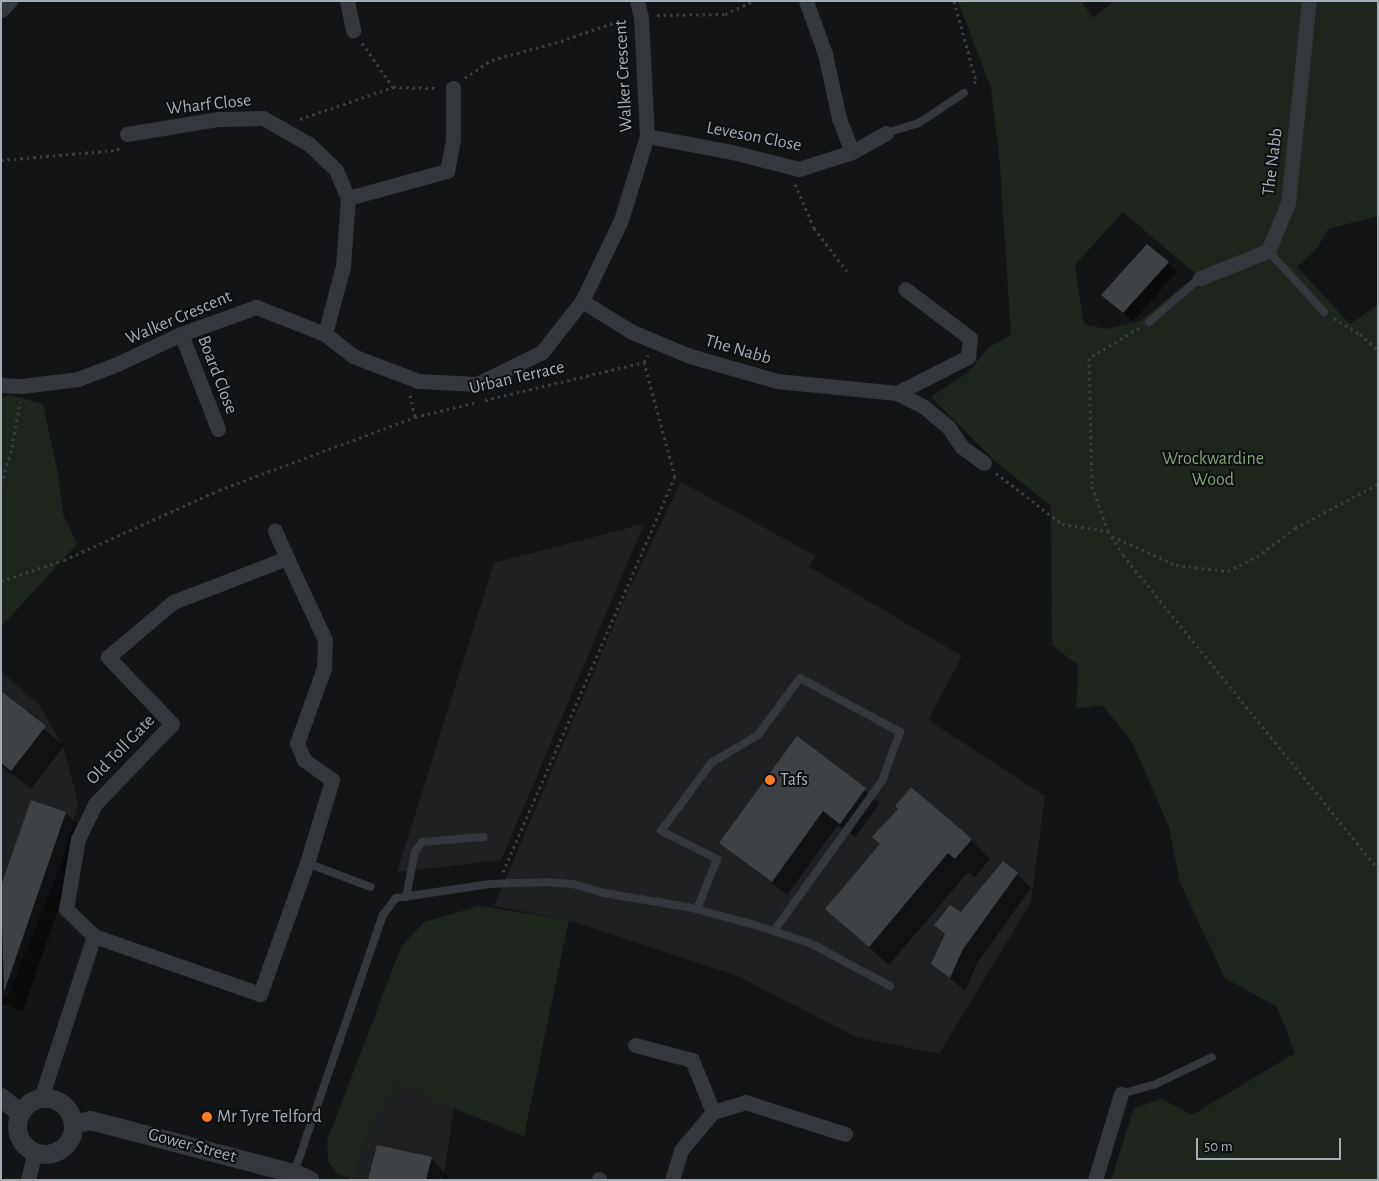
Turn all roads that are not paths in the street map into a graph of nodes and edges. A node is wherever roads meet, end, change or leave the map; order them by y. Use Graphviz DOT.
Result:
graph roads {
  1 [pos="10,1"];
  2 [pos="346,1"];
  3 [pos="806,1"];
  4 [pos="1309,1"];
  5 [pos="639,8"];
  6 [pos="1,10"];
  7 [pos="353,30"];
  8 [pos="453,88"];
  9 [pos="964,93"];
  10 [pos="886,133"];
  11 [pos="127,134"];
  12 [pos="647,136"];
  13 [pos="852,152"];
  14 [pos="348,198"];
  15 [pos="1268,251"];
  16 [pos="1200,278"];
  17 [pos="905,289"];
  18 [pos="582,301"];
  19 [pos="1324,312"];
  20 [pos="1149,322"];
  21 [pos="181,334"];
  22 [pos="324,334"];
  23 [pos="1,385"];
  24 [pos="897,393"];
  25 [pos="218,429"];
  26 [pos="984,463"];
  27 [pos="275,531"];
  28 [pos="287,558"];
  29 [pos="484,837"];
  30 [pos="307,863"];
  31 [pos="371,887"];
  32 [pos="406,897"];
  33 [pos="697,909"];
  34 [pos="774,931"];
  35 [pos="94,936"];
  36 [pos="890,986"];
  37 [pos="635,1045"];
  38 [pos="1212,1057"];
  39 [pos="1121,1094"];
  40 [pos="1,1097"];
  41 [pos="41,1098"];
  42 [pos="713,1112"];
  43 [pos="20,1113"];
  44 [pos="73,1124"];
  45 [pos="845,1134"];
  46 [pos="34,1153"];
  47 [pos="302,1176"];
  48 [pos="28,1180"];
  49 [pos="672,1180"];
  50 [pos="1095,1180"];
  1 -- 6 [label="street"];
  2 -- 7 [label="street"];
  3 -- 13 [label="street"];
  4 -- 15 [label="street, The Nabb"];
  5 -- 12 [label="street, Walker Crescent"];
  8 -- 14 [label="street"];
  9 -- 10 [label="lane"];
  10 -- 13 [label="street, Leveson Close"];
  11 -- 14 [label="street, Wharf Close"];
  12 -- 13 [label="street, Leveson Close"];
  12 -- 18 [label="street, Walker Crescent"];
  14 -- 22 [label="street, Wharf Close"];
  15 -- 16 [label="street"];
  15 -- 19 [label="lane"];
  16 -- 20 [label="lane"];
  17 -- 24 [label="street"];
  18 -- 22 [label="street, Walker Crescent"];
  18 -- 24 [label="street, The Nabb"];
  21 -- 22 [label="street, Walker Crescent"];
  21 -- 23 [label="street, Walker Crescent"];
  21 -- 25 [label="street, Board Close"];
  24 -- 26 [label="street"];
  27 -- 28 [label="street, Old Toll Gate"];
  28 -- 30 [label="street, Old Toll Gate"];
  28 -- 35 [label="street, Old Toll Gate"];
  29 -- 32 [label="lane"];
  30 -- 31 [label="lane"];
  30 -- 35 [label="street, Old Toll Gate"];
  32 -- 33 [label="lane"];
  32 -- 47 [label="lane"];
  33 -- 34 [label="lane"];
  33 -- 34 [label="lane"];
  34 -- 36 [label="lane"];
  35 -- 41 [label="street"];
  37 -- 42 [label="street"];
  38 -- 39 [label="lane"];
  39 -- 50 [label="street"];
  40 -- 43 [label="street"];
  41 -- 43 [label="street"];
  41 -- 44 [label="street"];
  42 -- 45 [label="street"];
  42 -- 49 [label="street"];
  43 -- 46 [label="street"];
  44 -- 46 [label="street"];
  44 -- 47 [label="street, Gower Street"];
  46 -- 48 [label="street"];
}
